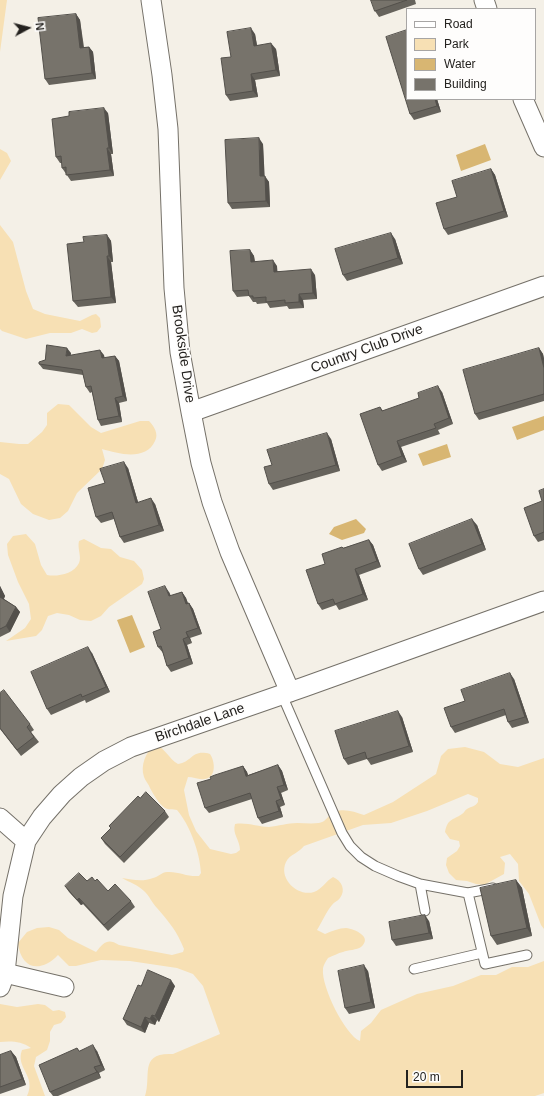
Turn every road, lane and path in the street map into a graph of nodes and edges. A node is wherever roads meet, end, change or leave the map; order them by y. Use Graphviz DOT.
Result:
graph roads {
  1 [pos="151,0"];
  2 [pos="524,100"];
  3 [pos="544,147"];
  4 [pos="544,286"];
  5 [pos="190,412"];
  6 [pos="544,601"];
  7 [pos="286,694"];
  8 [pos="0,818"];
  9 [pos="26,841"];
  10 [pos="420,884"];
  11 [pos="504,886"];
  12 [pos="468,894"];
  13 [pos="424,911"];
  14 [pos="482,953"];
  15 [pos="527,955"];
  16 [pos="414,969"];
  17 [pos="2,980"];
  18 [pos="64,987"];
  1 -- 5 [label="street, Brookside Drive"];
  2 -- 3 [label="street"];
  4 -- 5 [label="street, Country Club Drive"];
  5 -- 7 [label="street, Brookside Drive"];
  6 -- 7 [label="street, Birchdale Lane"];
  7 -- 9 [label="street, Birchdale Lane"];
  7 -- 10 [label="lane"];
  8 -- 9 [label="street"];
  9 -- 17 [label="street, Birchdale Lane"];
  10 -- 12 [label="lane"];
  10 -- 13 [label="lane"];
  11 -- 12 [label="lane"];
  12 -- 14 [label="lane"];
  14 -- 15 [label="lane"];
  14 -- 16 [label="lane"];
  17 -- 18 [label="street"];
}
